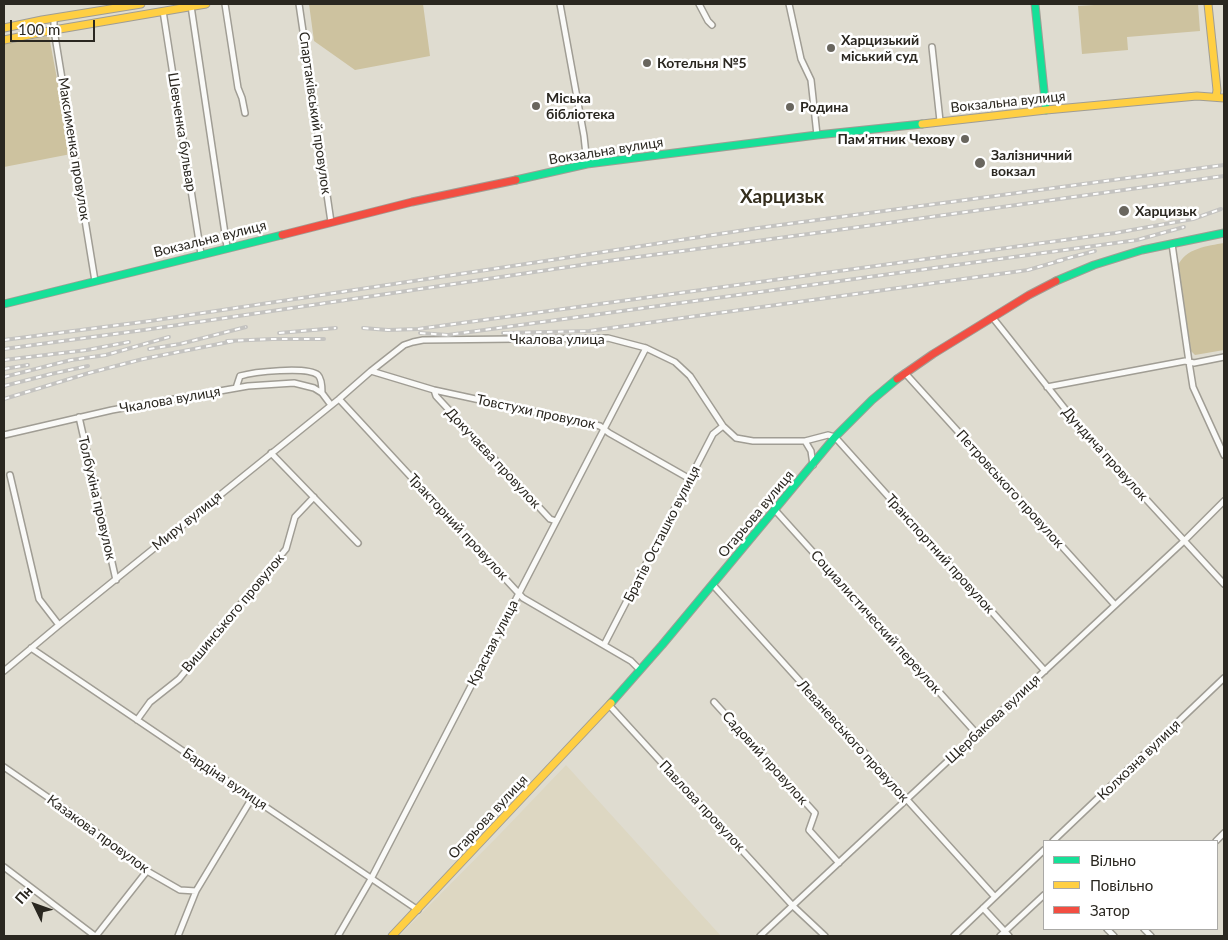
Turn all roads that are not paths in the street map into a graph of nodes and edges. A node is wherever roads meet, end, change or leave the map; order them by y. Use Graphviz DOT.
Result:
graph roads {
  1 [pos="136,4"];
  2 [pos="206,4"];
  3 [pos="225,4"];
  4 [pos="298,4"];
  5 [pos="560,4"];
  6 [pos="699,4"];
  7 [pos="788,4"];
  8 [pos="1035,4"];
  9 [pos="1208,4"];
  10 [pos="191,6"];
  11 [pos="163,11"];
  12 [pos="135,16"];
  13 [pos="54,18"];
  14 [pos="712,25"];
  15 [pos="4,28"];
  16 [pos="54,30"];
  17 [pos="4,40"];
  18 [pos="932,47"];
  19 [pos="1220,98"];
  20 [pos="1046,110"];
  21 [pos="245,113"];
  22 [pos="940,121"];
  23 [pos="817,135"];
  24 [pos="587,164"];
  25 [pos="331,222"];
  26 [pos="1224,233"];
  27 [pos="1172,244"];
  28 [pos="227,247"];
  29 [pos="201,254"];
  30 [pos="95,281"];
  31 [pos="4,304"];
  32 [pos="993,318"];
  33 [pos="646,348"];
  34 [pos="1224,357"];
  35 [pos="1189,362"];
  36 [pos="371,371"];
  37 [pos="905,373"];
  38 [pos="1048,387"];
  39 [pos="236,388"];
  40 [pos="434,390"];
  41 [pos="322,393"];
  42 [pos="339,398"];
  43 [pos="331,405"];
  44 [pos="79,417"];
  45 [pos="723,426"];
  46 [pos="604,429"];
  47 [pos="4,435"];
  48 [pos="835,437"];
  49 [pos="806,441"];
  50 [pos="271,453"];
  51 [pos="1224,455"];
  52 [pos="813,465"];
  53 [pos="10,475"];
  54 [pos="690,479"];
  55 [pos="314,497"];
  56 [pos="1224,501"];
  57 [pos="775,510"];
  58 [pos="556,522"];
  59 [pos="1184,541"];
  60 [pos="358,543"];
  61 [pos="116,580"];
  62 [pos="1224,584"];
  63 [pos="713,585"];
  64 [pos="519,593"];
  65 [pos="1115,605"];
  66 [pos="59,625"];
  67 [pos="604,645"];
  68 [pos="31,648"];
  69 [pos="640,670"];
  70 [pos="1046,671"];
  71 [pos="4,672"];
  72 [pos="1224,678"];
  73 [pos="714,702"];
  74 [pos="609,705"];
  75 [pos="137,720"];
  76 [pos="976,734"];
  77 [pos="4,767"];
  78 [pos="252,798"];
  79 [pos="906,800"];
  80 [pos="1054,840"];
  81 [pos="1043,851"];
  82 [pos="838,864"];
  83 [pos="4,867"];
  84 [pos="147,871"];
  85 [pos="371,878"];
  86 [pos="196,891"];
  87 [pos="1043,896"];
  88 [pos="995,897"];
  89 [pos="794,907"];
  90 [pos="984,908"];
  91 [pos="418,910"];
  92 [pos="1007,934"];
  93 [pos="96,936"];
  94 [pos="178,936"];
  95 [pos="338,936"];
  96 [pos="392,936"];
  97 [pos="760,936"];
  98 [pos="825,936"];
  99 [pos="954,936"];
  100 [pos="1000,936"];
  1 -- 12 [label="street"];
  1 -- 13 [label="main road"];
  2 -- 10 [label="main road"];
  3 -- 21 [label="street"];
  4 -- 25 [label="street, Спартаківський провулок"];
  5 -- 24 [label="street"];
  6 -- 14 [label="street"];
  7 -- 23 [label="street"];
  8 -- 20 [label="main road"];
  9 -- 19 [label="main road"];
  10 -- 11 [label="main road"];
  10 -- 28 [label="street, Шевченка бульвар"];
  11 -- 12 [label="main road"];
  11 -- 29 [label="street, Шевченка бульвар"];
  12 -- 16 [label="main road"];
  13 -- 15 [label="main road"];
  13 -- 16 [label="street, Максименка провулок"];
  16 -- 17 [label="main road"];
  16 -- 30 [label="street, Максименка провулок"];
  18 -- 22 [label="street"];
  19 -- 20 [label="main road, Вокзальна вулиця"];
  20 -- 22 [label="main road, Вокзальна вулиця"];
  22 -- 23 [label="main road, Вокзальна вулиця"];
  23 -- 24 [label="main road, Вокзальна вулиця"];
  24 -- 25 [label="main road, Вокзальна вулиця"];
  25 -- 28 [label="main road, Вокзальна вулиця"];
  26 -- 27 [label="main road, Огарьова вулиця"];
  27 -- 32 [label="main road, Огарьова вулиця"];
  27 -- 35 [label="street"];
  28 -- 29 [label="main road, Вокзальна вулиця"];
  29 -- 30 [label="main road, Вокзальна вулиця"];
  30 -- 31 [label="main road, Вокзальна вулиця"];
  32 -- 37 [label="main road, Огарьова вулиця"];
  32 -- 38 [label="street, Дундича провулок"];
  33 -- 36 [label="street, Чкалова улица"];
  33 -- 45 [label="street, Чкалова улица"];
  33 -- 46 [label="street, Красная улица"];
  34 -- 35 [label="street"];
  35 -- 38 [label="street"];
  35 -- 51 [label="street"];
  36 -- 40 [label="street, Товстухи провулок"];
  36 -- 42 [label="street, Миру вулиця"];
  37 -- 48 [label="main road, Огарьова вулиця"];
  37 -- 65 [label="street, Петровського провулок"];
  38 -- 59 [label="street, Дундича провулок"];
  39 -- 41 [label="street, Чкалова вулиця"];
  39 -- 41 [label="street"];
  39 -- 44 [label="street, Чкалова вулиця"];
  40 -- 46 [label="street, Товстухи провулок"];
  40 -- 58 [label="street, Докучаєва провулок"];
  41 -- 43 [label="street"];
  42 -- 43 [label="street, Миру вулиця"];
  42 -- 64 [label="street, Тракторний провулок"];
  43 -- 50 [label="street, Миру вулиця"];
  44 -- 47 [label="street, Чкалова вулиця"];
  44 -- 61 [label="street, Толбухіна провулок"];
  45 -- 49 [label="street, Чкалова улица"];
  45 -- 54 [label="street, Братів Осташко вулиця"];
  46 -- 54 [label="street, Товстухи провулок"];
  46 -- 58 [label="street, Красная улица"];
  48 -- 49 [label="street, Чкалова улица"];
  48 -- 52 [label="main road, Огарьова вулиця"];
  48 -- 70 [label="street, Транспортний провулок"];
  49 -- 52 [label="street"];
  50 -- 55 [label="street"];
  50 -- 61 [label="street, Миру вулиця"];
  52 -- 57 [label="main road, Огарьова вулиця"];
  53 -- 66 [label="street"];
  54 -- 67 [label="street, Братів Осташко вулиця"];
  55 -- 60 [label="street"];
  55 -- 75 [label="street, Вишинського провулок"];
  56 -- 59 [label="street, Щербакова вулиця"];
  57 -- 63 [label="main road, Огарьова вулиця"];
  57 -- 76 [label="street, Социалистический переулок"];
  58 -- 64 [label="street, Красная улица"];
  59 -- 62 [label="street, Дундича провулок"];
  59 -- 65 [label="street, Щербакова вулиця"];
  61 -- 66 [label="street, Миру вулиця"];
  63 -- 69 [label="main road, Огарьова вулиця"];
  63 -- 79 [label="street, Леваневського провулок"];
  64 -- 67 [label="street, Тракторний провулок"];
  64 -- 85 [label="street, Красная улица"];
  65 -- 70 [label="street, Щербакова вулиця"];
  66 -- 68 [label="street, Миру вулиця"];
  67 -- 69 [label="street, Тракторний провулок"];
  68 -- 71 [label="street, Миру вулиця"];
  68 -- 75 [label="street, Бардіна вулиця"];
  69 -- 74 [label="main road, Огарьова вулиця"];
  70 -- 76 [label="street, Щербакова вулиця"];
  72 -- 80 [label="street, Колхозна вулиця"];
  73 -- 82 [label="street, Садовий провулок"];
  74 -- 89 [label="street, Павлова провулок"];
  74 -- 91 [label="main road, Огарьова вулиця"];
  75 -- 78 [label="street, Бардіна вулиця"];
  76 -- 79 [label="street, Щербакова вулиця"];
  77 -- 84 [label="street, Казакова провулок"];
  78 -- 85 [label="street, Бардіна вулиця"];
  78 -- 86 [label="street"];
  79 -- 82 [label="street, Щербакова вулиця"];
  79 -- 88 [label="street, Леваневського провулок"];
  81 -- 88 [label="street"];
  82 -- 89 [label="street, Щербакова вулиця"];
  83 -- 93 [label="street"];
  84 -- 86 [label="street, Казакова провулок"];
  84 -- 93 [label="street"];
  85 -- 91 [label="street, Бардіна вулиця"];
  85 -- 95 [label="street, Красная улица"];
  86 -- 94 [label="street"];
  87 -- 92 [label="street"];
  88 -- 90 [label="street"];
  89 -- 97 [label="street, Щербакова вулиця"];
  89 -- 98 [label="street, Павлова провулок"];
  90 -- 92 [label="street"];
  90 -- 99 [label="street"];
  91 -- 96 [label="main road, Огарьова вулиця"];
  92 -- 100 [label="street"];
}
